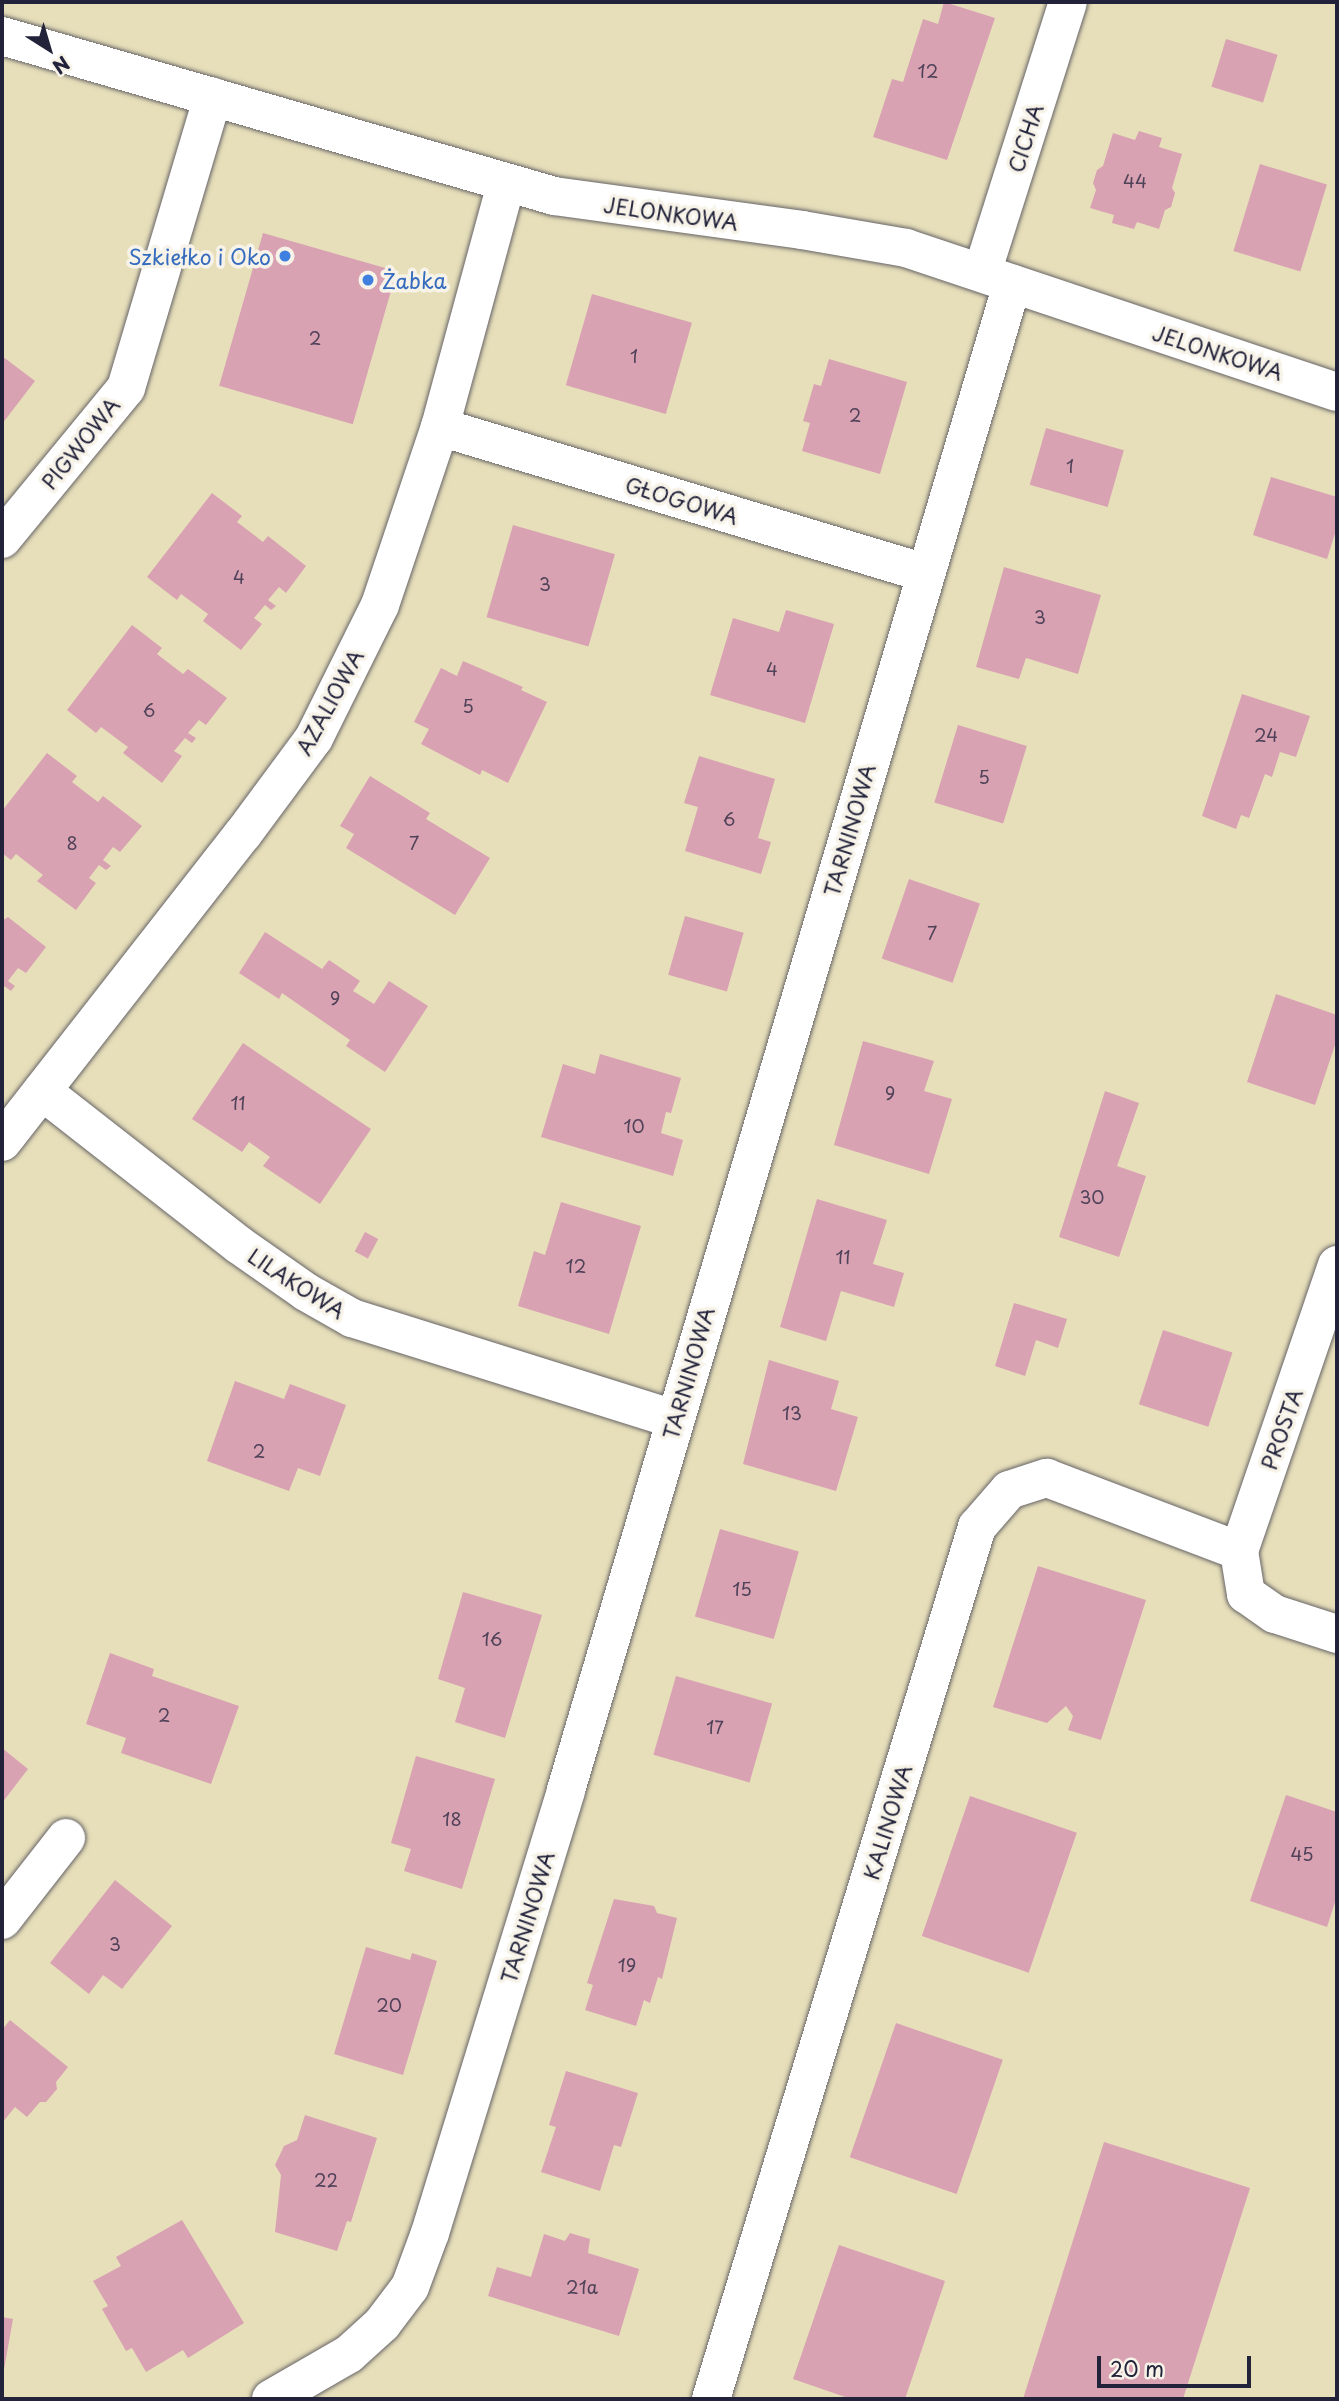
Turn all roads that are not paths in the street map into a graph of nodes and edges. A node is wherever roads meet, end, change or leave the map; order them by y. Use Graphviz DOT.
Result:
graph roads {
  1 [pos="1068,2"];
  2 [pos="2,36"];
  3 [pos="213,97"];
  4 [pos="506,184"];
  5 [pos="997,279"];
  6 [pos="1337,392"];
  7 [pos="440,427"];
  8 [pos="2,539"];
  9 [pos="925,573"];
  10 [pos="42,1091"];
  11 [pos="2,1142"];
  12 [pos="1337,1265"];
  13 [pos="675,1419"];
  14 [pos="1239,1551"];
  15 [pos="1337,1634"];
  16 [pos="66,1838"];
  17 [pos="2,1920"];
  18 [pos="271,2399"];
  19 [pos="711,2399"];
  1 -- 5 [label="street, CICHA"];
  2 -- 3 [label="street, JELONKOWA"];
  3 -- 4 [label="street, JELONKOWA"];
  3 -- 8 [label="street, PIGWOWA"];
  4 -- 5 [label="street, JELONKOWA"];
  4 -- 7 [label="street, AZALIOWA"];
  5 -- 6 [label="street, JELONKOWA"];
  5 -- 9 [label="street, TARNINOWA"];
  7 -- 9 [label="street, GŁOGOWA"];
  7 -- 10 [label="street, AZALIOWA"];
  9 -- 13 [label="street, TARNINOWA"];
  10 -- 11 [label="street, AZALIOWA"];
  10 -- 13 [label="street, LILAKOWA"];
  12 -- 14 [label="street, PROSTA"];
  13 -- 18 [label="street, TARNINOWA"];
  14 -- 15 [label="street, PROSTA"];
  14 -- 19 [label="street, KALINOWA"];
  16 -- 17 [label="street"];
}
